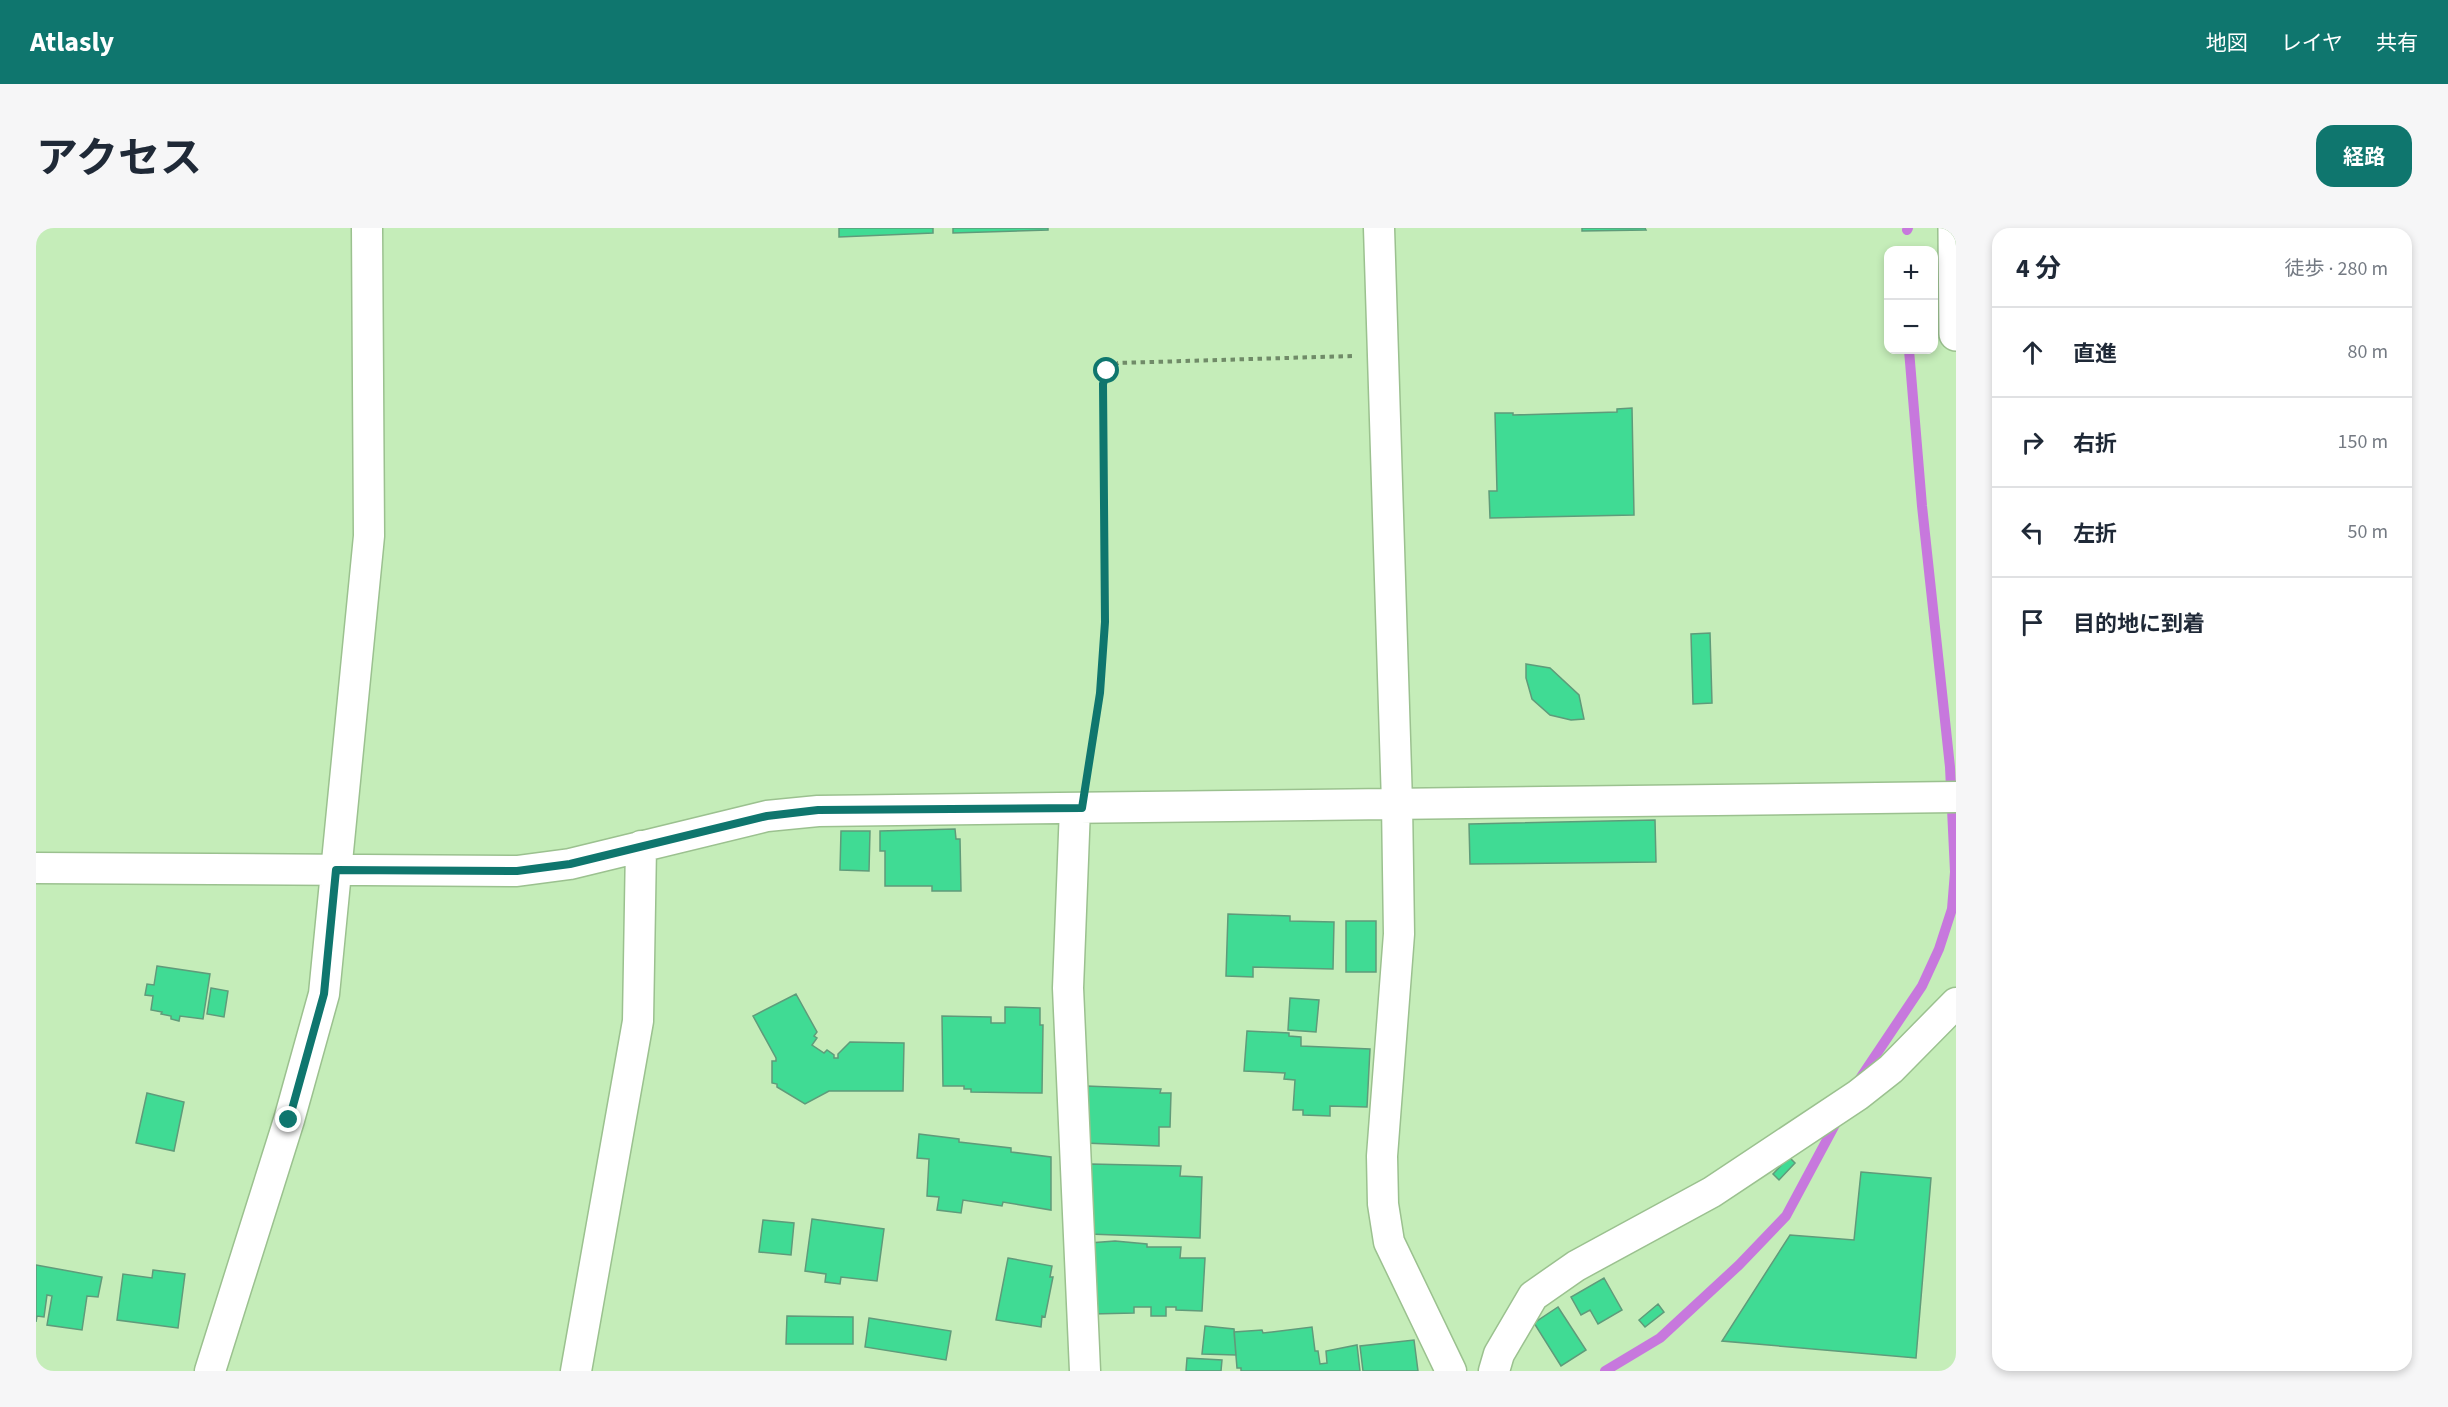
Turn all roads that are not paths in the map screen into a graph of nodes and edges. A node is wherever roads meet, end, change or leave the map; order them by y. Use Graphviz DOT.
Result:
graph roads {
  1 [pos="367,228"];
  2 [pos="1379,228"];
  3 [pos="1955,228"];
  4 [pos="1956,334"];
  5 [pos="1951,797"];
  6 [pos="1397,803"];
  7 [pos="1078,808"];
  8 [pos="641,846"];
  9 [pos="36,868"];
  10 [pos="336,870"];
  11 [pos="1956,1003"];
  12 [pos="210,1371"];
  13 [pos="576,1371"];
  14 [pos="1084,1371"];
  15 [pos="1450,1371"];
  16 [pos="1494,1371"];
  1 -- 10 [label="street"];
  2 -- 6 [label="street"];
  3 -- 4 [label="street"];
  5 -- 6 [label="street"];
  6 -- 7 [label="street"];
  6 -- 15 [label="street"];
  7 -- 8 [label="street"];
  7 -- 14 [label="street"];
  8 -- 10 [label="street"];
  8 -- 13 [label="street"];
  9 -- 10 [label="street"];
  10 -- 12 [label="street"];
  11 -- 16 [label="street"];
}
